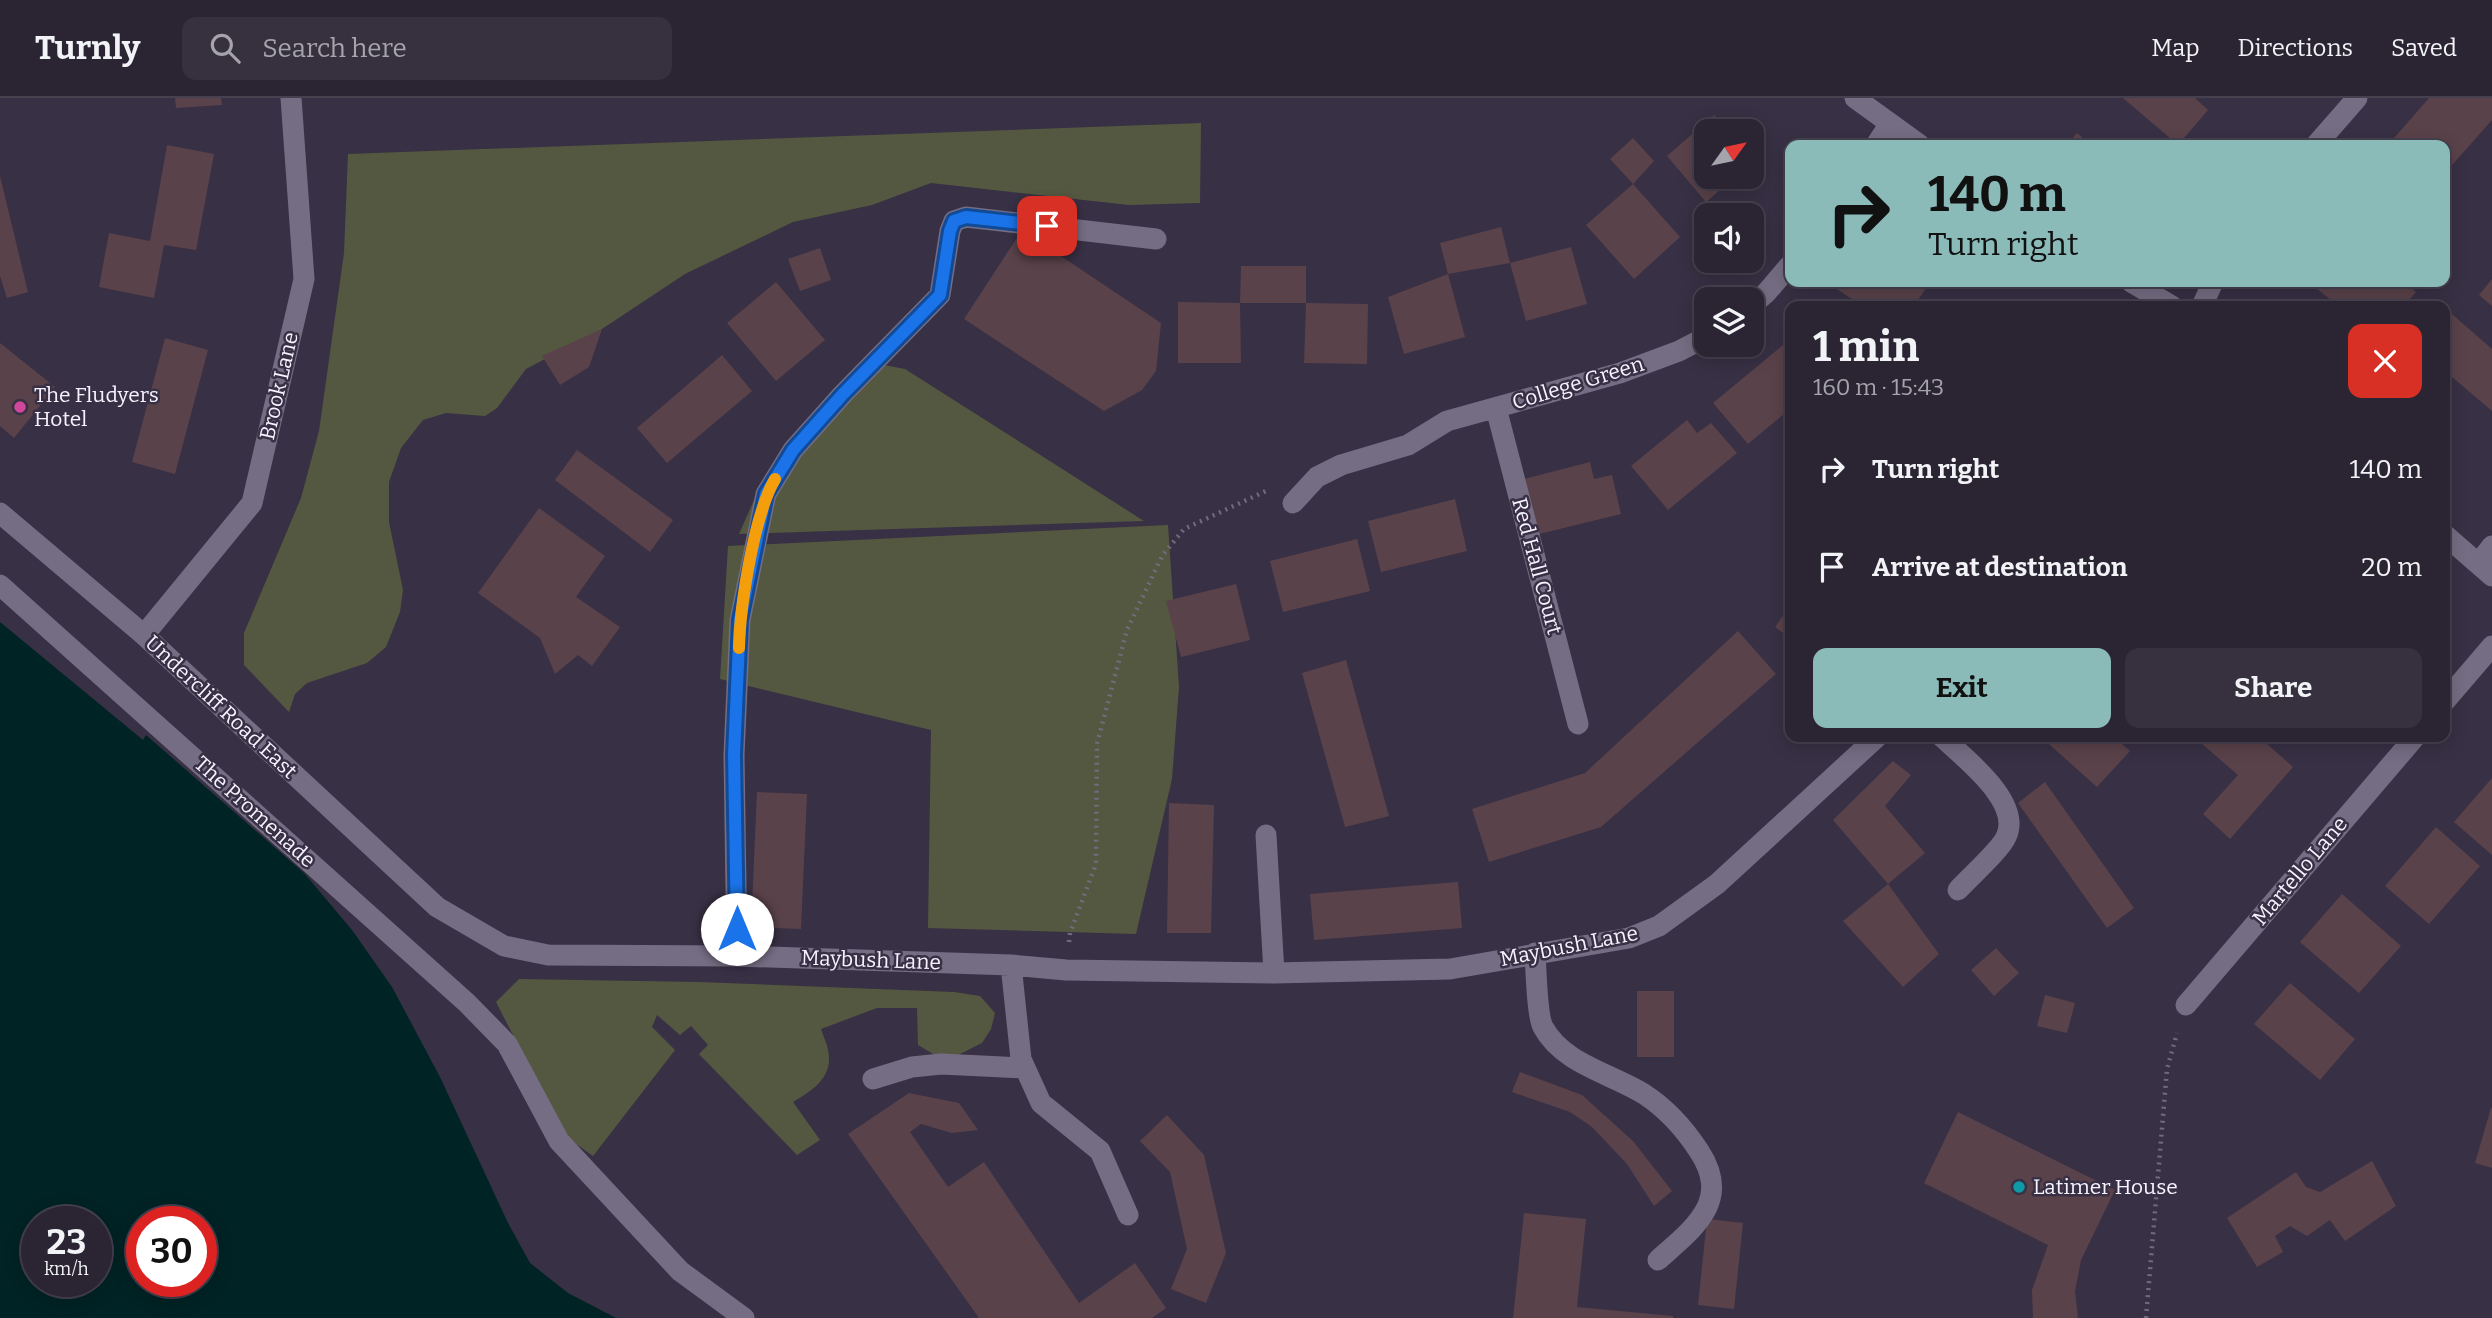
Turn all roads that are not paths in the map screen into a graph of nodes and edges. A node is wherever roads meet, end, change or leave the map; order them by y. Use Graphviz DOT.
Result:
graph roads {
  1 [pos="291,98"];
  2 [pos="1855,98"];
  3 [pos="2357,98"];
  4 [pos="1889,125"];
  5 [pos="1879,140"];
  6 [pos="1912,140"];
  7 [pos="2320,140"];
  8 [pos="1156,239"];
  9 [pos="1785,271"];
  10 [pos="2140,287"];
  11 [pos="1764,295"];
  12 [pos="2163,301"];
  13 [pos="1694,343"];
  14 [pos="1496,408"];
  15 [pos="1293,503"];
  16 [pos="0,513"];
  17 [pos="2450,539"];
  18 [pos="2492,546"];
  19 [pos="2485,570"];
  20 [pos="0,585"];
  21 [pos="144,635"];
  22 [pos="2492,646"];
  23 [pos="2450,695"];
  24 [pos="1578,724"];
  25 [pos="1872,742"];
  26 [pos="1947,742"];
  27 [pos="2411,742"];
  28 [pos="1266,835"];
  29 [pos="1958,890"];
  30 [pos="437,907"];
  31 [pos="1535,953"];
  32 [pos="737,956"];
  33 [pos="1011,965"];
  34 [pos="1274,973"];
  35 [pos="2186,1005"];
  36 [pos="1025,1068"];
  37 [pos="873,1079"];
  38 [pos="1129,1215"];
  39 [pos="1658,1260"];
  40 [pos="744,1318"];
  1 -- 21 [label="street, Brook Lane"];
  2 -- 4 [label="street"];
  3 -- 7 [label="street"];
  4 -- 5 [label="street"];
  4 -- 6 [label="street"];
  8 -- 32 [label="street"];
  9 -- 11 [label="street"];
  10 -- 12 [label="street"];
  13 -- 14 [label="street, College Green"];
  14 -- 15 [label="street, College Green"];
  14 -- 24 [label="street, Red Hall Court"];
  16 -- 21 [label="street, Undercliff Road East"];
  17 -- 19 [label="street"];
  18 -- 19 [label="street"];
  20 -- 40 [label="street, The Promenade"];
  21 -- 30 [label="street, Undercliff Road East"];
  22 -- 23 [label="street"];
  25 -- 31 [label="street, Maybush Lane"];
  26 -- 29 [label="street"];
  27 -- 35 [label="street, Martello Lane"];
  28 -- 34 [label="street"];
  30 -- 32 [label="street, Maybush Lane"];
  31 -- 34 [label="street, Maybush Lane"];
  31 -- 39 [label="street"];
  32 -- 33 [label="street, Maybush Lane"];
  33 -- 34 [label="street, Maybush Lane"];
  33 -- 36 [label="street"];
  36 -- 37 [label="street"];
  36 -- 38 [label="street"];
}
